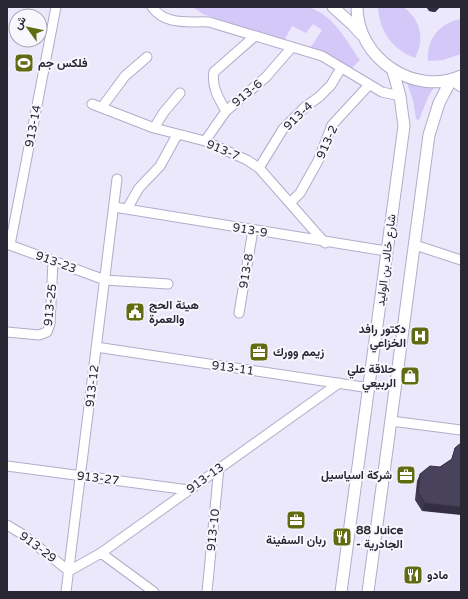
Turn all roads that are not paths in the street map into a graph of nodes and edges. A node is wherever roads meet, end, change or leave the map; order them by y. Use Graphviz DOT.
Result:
graph roads {
  1 [pos="56,7"];
  2 [pos="152,7"];
  3 [pos="333,7"];
  4 [pos="357,7"];
  5 [pos="255,36"];
  6 [pos="363,37"];
  7 [pos="292,47"];
  8 [pos="146,57"];
  9 [pos="341,68"];
  10 [pos="393,71"];
  11 [pos="456,78"];
  12 [pos="368,85"];
  13 [pos="461,87"];
  14 [pos="180,92"];
  15 [pos="400,96"];
  16 [pos="92,104"];
  17 [pos="102,107"];
  18 [pos="226,111"];
  19 [pos="154,128"];
  20 [pos="177,135"];
  21 [pos="205,141"];
  22 [pos="259,168"];
  23 [pos="117,179"];
  24 [pos="290,203"];
  25 [pos="114,207"];
  26 [pos="127,209"];
  27 [pos="254,230"];
  28 [pos="325,242"];
  29 [pos="9,244"];
  30 [pos="415,245"];
  31 [pos="386,251"];
  32 [pos="53,260"];
  33 [pos="461,260"];
  34 [pos="105,280"];
  35 [pos="168,284"];
  36 [pos="239,313"];
  37 [pos="7,332"];
  38 [pos="96,348"];
  39 [pos="340,383"];
  40 [pos="370,388"];
  41 [pos="391,421"];
  42 [pos="461,430"];
  43 [pos="7,466"];
  44 [pos="219,467"];
  45 [pos="80,476"];
  46 [pos="189,490"];
  47 [pos="7,525"];
  48 [pos="101,553"];
  49 [pos="68,571"];
  50 [pos="66,592"];
  51 [pos="154,592"];
  52 [pos="207,592"];
  53 [pos="341,592"];
  54 [pos="368,592"];
  1 -- 29 [label="street, 913-14"];
  2 -- 5 [label="street"];
  3 -- 6 [label="main road"];
  4 -- 6 [label="main road"];
  5 -- 7 [label="street"];
  5 -- 18 [label="street"];
  6 -- 10 [label="main road"];
  7 -- 9 [label="street"];
  7 -- 18 [label="street, 913-6"];
  8 -- 17 [label="street"];
  9 -- 12 [label="street"];
  9 -- 22 [label="street, 913-4"];
  10 -- 11 [label="main road"];
  10 -- 15 [label="main road, شارع خالد بن الوليد"];
  11 -- 13 [label="street"];
  11 -- 30 [label="main road"];
  12 -- 15 [label="street"];
  12 -- 24 [label="street, 913-2"];
  14 -- 19 [label="street"];
  15 -- 31 [label="main road, شارع خالد بن الوليد"];
  16 -- 17 [label="street, 913-7"];
  17 -- 19 [label="street, 913-7"];
  18 -- 21 [label="street, 913-6"];
  19 -- 20 [label="street, 913-7"];
  20 -- 21 [label="street, 913-7"];
  20 -- 26 [label="street"];
  21 -- 22 [label="street, 913-7"];
  22 -- 24 [label="street, 913-7"];
  23 -- 25 [label="street, 913-12"];
  24 -- 28 [label="street, 913-7"];
  25 -- 26 [label="street, 913-9"];
  25 -- 34 [label="street, 913-12"];
  26 -- 27 [label="street, 913-9"];
  27 -- 28 [label="street, 913-9"];
  27 -- 36 [label="street, 913-8"];
  28 -- 31 [label="street, 913-9"];
  29 -- 32 [label="street, 913-23"];
  30 -- 33 [label="street"];
  30 -- 41 [label="main road"];
  31 -- 40 [label="main road, شارع خالد بن الوليد"];
  32 -- 34 [label="street, 913-23"];
  32 -- 37 [label="street, 913-25"];
  34 -- 35 [label="street, 913-23"];
  34 -- 38 [label="street, 913-12"];
  38 -- 39 [label="street, 913-11"];
  38 -- 45 [label="street, 913-12"];
  39 -- 40 [label="street, 913-11"];
  39 -- 44 [label="street, 913-13"];
  40 -- 53 [label="main road, شارع خالد بن الوليد"];
  41 -- 42 [label="street"];
  41 -- 54 [label="main road"];
  43 -- 45 [label="street, 913-27"];
  44 -- 46 [label="street, 913-13"];
  44 -- 52 [label="street, 913-10"];
  45 -- 46 [label="street, 913-27"];
  45 -- 49 [label="street, 913-12"];
  46 -- 48 [label="street, 913-13"];
  47 -- 49 [label="street, 913-29"];
  48 -- 49 [label="street, 913-13"];
  48 -- 51 [label="street"];
  49 -- 50 [label="street, 913-12"];
}
